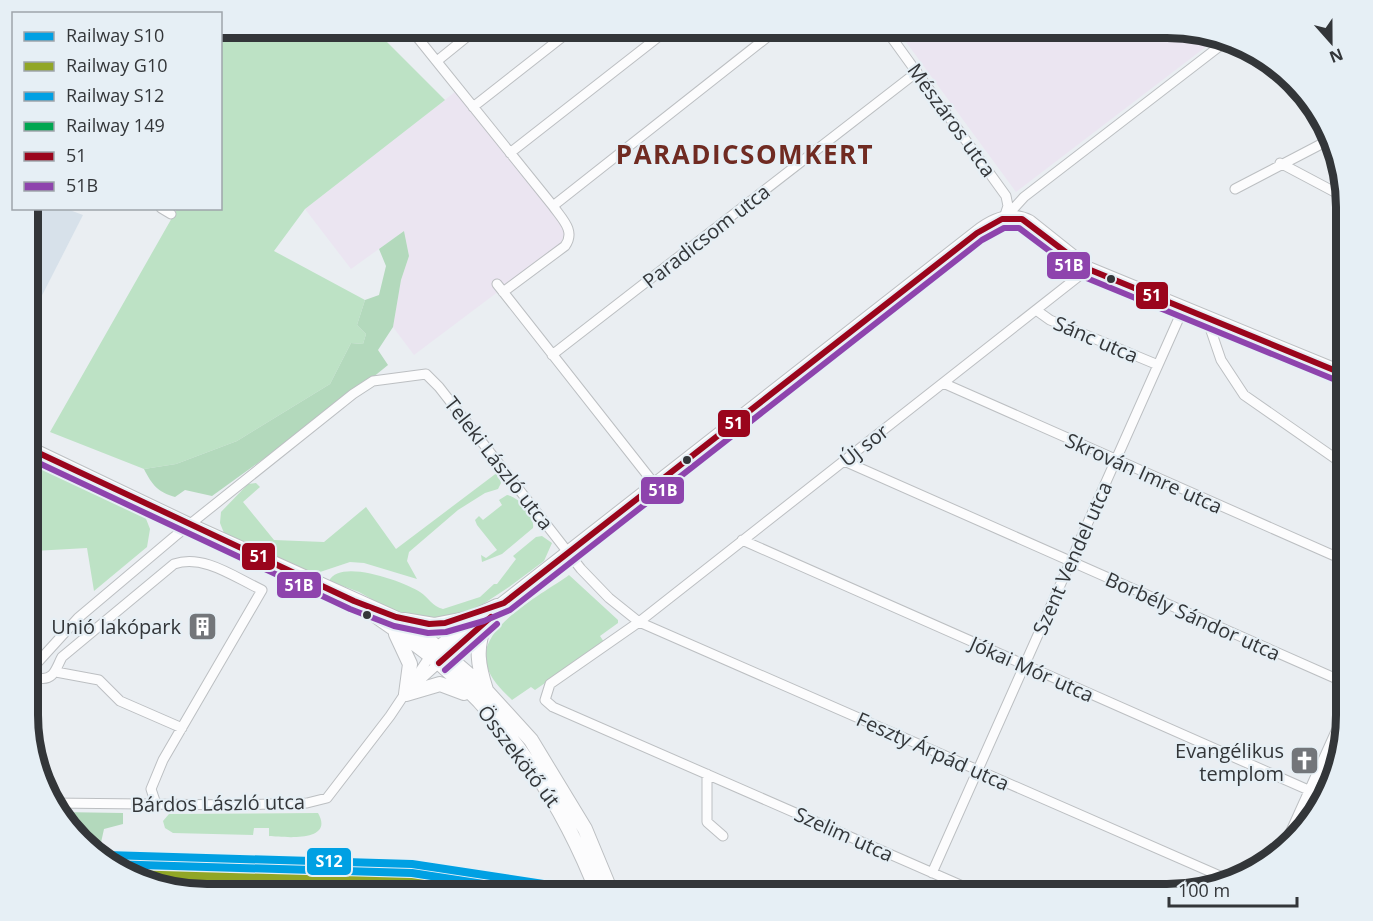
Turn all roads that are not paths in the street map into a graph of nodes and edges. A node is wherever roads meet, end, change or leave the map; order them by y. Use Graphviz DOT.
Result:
graph roads {
  1 [pos="418,38"];
  2 [pos="466,38"];
  3 [pos="561,38"];
  4 [pos="656,38"];
  5 [pos="766,38"];
  6 [pos="892,38"];
  7 [pos="1220,46"];
  8 [pos="437,61"];
  9 [pos="917,72"];
  10 [pos="473,107"];
  11 [pos="1323,143"];
  12 [pos="510,153"];
  13 [pos="1280,163"];
  14 [pos="1235,189"];
  15 [pos="1334,192"];
  16 [pos="553,206"];
  17 [pos="164,210"];
  18 [pos="171,214"];
  19 [pos="1005,218"];
  20 [pos="1088,269"];
  21 [pos="497,284"];
  22 [pos="503,292"];
  23 [pos="1183,309"];
  24 [pos="1036,310"];
  25 [pos="1208,319"];
  26 [pos="552,355"];
  27 [pos="1158,365"];
  28 [pos="1335,371"];
  29 [pos="943,383"];
  30 [pos="37,452"];
  31 [pos="1335,458"];
  32 [pos="1116,460"];
  33 [pos="844,461"];
  34 [pos="656,486"];
  35 [pos="189,525"];
  36 [pos="742,540"];
  37 [pos="570,554"];
  38 [pos="1335,556"];
  39 [pos="1071,562"];
  40 [pos="483,618"];
  41 [pos="639,621"];
  42 [pos="395,624"];
  43 [pos="438,655"];
  44 [pos="37,662"];
  45 [pos="1024,666"];
  46 [pos="56,672"];
  47 [pos="37,677"];
  48 [pos="1335,678"];
  49 [pos="406,694"];
  50 [pos="481,695"];
  51 [pos="545,700"];
  52 [pos="182,728"];
  53 [pos="1333,737"];
  54 [pos="978,770"];
  55 [pos="707,774"];
  56 [pos="1309,791"];
  57 [pos="1315,793"];
  58 [pos="63,803"];
  59 [pos="156,804"];
  60 [pos="1293,827"];
  61 [pos="723,836"];
  62 [pos="932,873"];
  63 [pos="1218,875"];
  64 [pos="956,883"];
  65 [pos="593,884"];
  66 [pos="608,884"];
  1 -- 8 [label="street"];
  2 -- 8 [label="street"];
  3 -- 10 [label="street"];
  4 -- 12 [label="street"];
  5 -- 16 [label="street"];
  6 -- 9 [label="street, Mészáros utca"];
  7 -- 19 [label="street"];
  8 -- 10 [label="street"];
  9 -- 19 [label="street, Mészáros utca"];
  9 -- 26 [label="street, Paradicsom utca"];
  10 -- 12 [label="street"];
  11 -- 13 [label="street"];
  12 -- 16 [label="street"];
  13 -- 14 [label="street"];
  13 -- 15 [label="street"];
  16 -- 22 [label="street"];
  17 -- 18 [label="street"];
  19 -- 20 [label="street"];
  19 -- 34 [label="street"];
  20 -- 23 [label="street"];
  20 -- 24 [label="street, Új sor"];
  21 -- 22 [label="street"];
  22 -- 26 [label="street"];
  23 -- 25 [label="street"];
  23 -- 27 [label="street, Szent Vendel utca"];
  24 -- 27 [label="street, Sánc utca"];
  24 -- 29 [label="street, Új sor"];
  25 -- 28 [label="street"];
  25 -- 31 [label="street"];
  26 -- 34 [label="street"];
  27 -- 32 [label="street, Szent Vendel utca"];
  29 -- 32 [label="street, Skrován Imre utca"];
  29 -- 33 [label="street, Új sor"];
  30 -- 35 [label="street"];
  32 -- 38 [label="street, Skrován Imre utca"];
  32 -- 39 [label="street, Szent Vendel utca"];
  33 -- 36 [label="street, Új sor"];
  33 -- 39 [label="street, Borbély Sándor utca"];
  34 -- 37 [label="street"];
  35 -- 37 [label="street, Teleki László utca"];
  35 -- 42 [label="street"];
  35 -- 44 [label="street"];
  36 -- 41 [label="street, Új sor"];
  36 -- 45 [label="street, Jókai Mór utca"];
  37 -- 40 [label="street"];
  37 -- 41 [label="street, Teleki László utca"];
  39 -- 45 [label="street, Szent Vendel utca"];
  39 -- 48 [label="street, Borbély Sándor utca"];
  40 -- 42 [label="street"];
  40 -- 43 [label="street"];
  40 -- 50 [label="street"];
  41 -- 51 [label="street, Új sor"];
  41 -- 54 [label="street, Feszty Árpád utca"];
  42 -- 43 [label="street, Összekötő út"];
  42 -- 49 [label="street"];
  43 -- 49 [label="street"];
  43 -- 50 [label="street, Összekötő út"];
  45 -- 54 [label="street, Szent Vendel utca"];
  45 -- 56 [label="street, Jókai Mór utca"];
  46 -- 47 [label="street"];
  46 -- 52 [label="street"];
  46 -- 52 [label="street"];
  49 -- 50 [label="street"];
  49 -- 59 [label="street, Bárdos László utca"];
  50 -- 65 [label="street, Összekötő út"];
  50 -- 66 [label="street, Összekötő út"];
  51 -- 55 [label="street, Szelim utca"];
  52 -- 59 [label="street"];
  53 -- 56 [label="street"];
  54 -- 62 [label="street, Szent Vendel utca"];
  54 -- 63 [label="street, Feszty Árpád utca"];
  55 -- 61 [label="street"];
  55 -- 62 [label="street, Szelim utca"];
  56 -- 57 [label="street, Jókai Mór utca"];
  56 -- 60 [label="street"];
  58 -- 59 [label="street, Bárdos László utca"];
  62 -- 64 [label="street, Szelim utca"];
}
